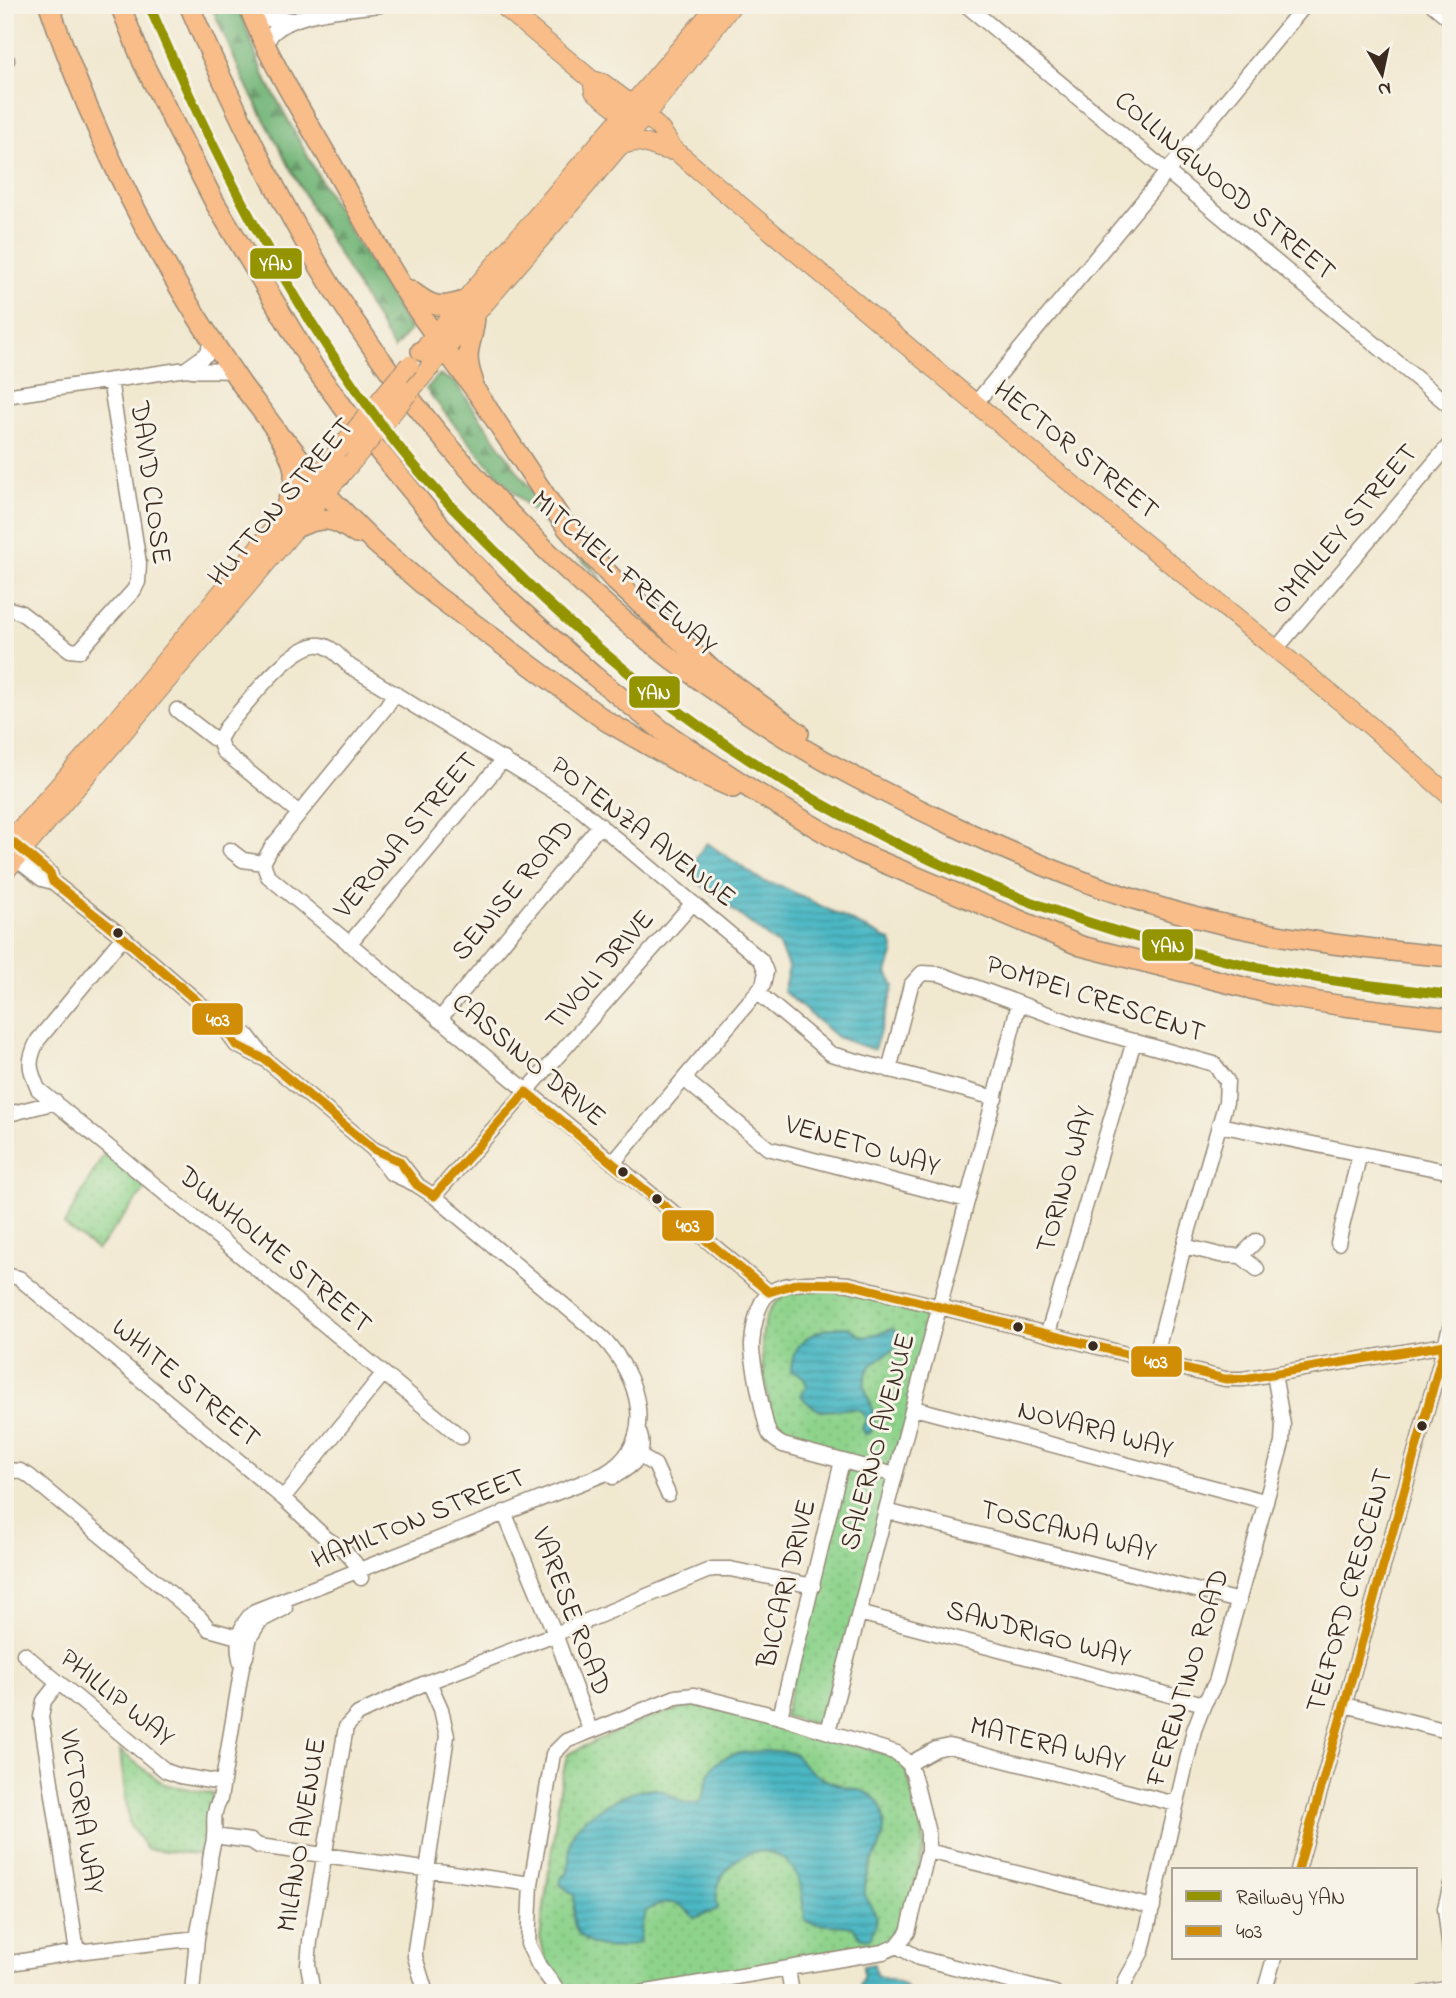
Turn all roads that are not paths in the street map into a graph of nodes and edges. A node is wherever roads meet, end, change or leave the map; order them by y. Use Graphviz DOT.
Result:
graph roads {
  1 [pos="49,5"];
  2 [pos="120,5"];
  3 [pos="189,5"];
  4 [pos="380,5"];
  5 [pos="502,5"];
  6 [pos="717,5"];
  7 [pos="732,5"];
  8 [pos="966,5"];
  9 [pos="1305,5"];
  10 [pos="1433,5"];
  11 [pos="250,10"];
  12 [pos="294,20"];
  13 [pos="1451,20"];
  14 [pos="266,48"];
  15 [pos="592,80"];
  16 [pos="603,99"];
  17 [pos="634,115"];
  18 [pos="620,146"];
  19 [pos="672,147"];
  20 [pos="586,159"];
  21 [pos="1169,173"];
  22 [pos="401,283"];
  23 [pos="469,307"];
  24 [pos="211,338"];
  25 [pos="432,351"];
  26 [pos="186,369"];
  27 [pos="233,372"];
  28 [pos="110,380"];
  29 [pos="478,394"];
  30 [pos="5,396"];
  31 [pos="975,404"];
  32 [pos="1451,407"];
  33 [pos="279,436"];
  34 [pos="1451,443"];
  35 [pos="323,476"];
  36 [pos="291,522"];
  37 [pos="375,543"];
  38 [pos="5,608"];
  39 [pos="1276,649"];
  40 [pos="395,692"];
  41 [pos="177,710"];
  42 [pos="219,740"];
  43 [pos="504,759"];
  44 [pos="870,785"];
  45 [pos="1451,797"];
  46 [pos="299,813"];
  47 [pos="800,820"];
  48 [pos="600,825"];
  49 [pos="230,850"];
  50 [pos="11,853"];
  51 [pos="262,863"];
  52 [pos="693,903"];
  53 [pos="123,937"];
  54 [pos="349,944"];
  55 [pos="1451,957"];
  56 [pos="757,992"];
  57 [pos="1019,1003"];
  58 [pos="1451,1018"];
  59 [pos="439,1020"];
  60 [pos="1134,1041"];
  61 [pos="889,1070"];
  62 [pos="684,1079"];
  63 [pos="526,1092"];
  64 [pos="995,1098"];
  65 [pos="56,1102"];
  66 [pos="5,1115"];
  67 [pos="1219,1125"];
  68 [pos="1360,1153"];
  69 [pos="613,1163"];
  70 [pos="1451,1172"];
  71 [pos="433,1196"];
  72 [pos="967,1200"];
  73 [pos="1256,1241"];
  74 [pos="1338,1243"];
  75 [pos="1184,1247"];
  76 [pos="1241,1256"];
  77 [pos="1257,1269"];
  78 [pos="5,1275"];
  79 [pos="769,1292"];
  80 [pos="940,1306"];
  81 [pos="1451,1324"];
  82 [pos="1048,1333"];
  83 [pos="1445,1345"];
  84 [pos="1154,1362"];
  85 [pos="383,1374"];
  86 [pos="1274,1374"];
  87 [pos="914,1408"];
  88 [pos="461,1437"];
  89 [pos="634,1453"];
  90 [pos="842,1461"];
  91 [pos="5,1470"];
  92 [pos="895,1475"];
  93 [pos="668,1494"];
  94 [pos="284,1498"];
  95 [pos="1264,1502"];
  96 [pos="886,1511"];
  97 [pos="506,1516"];
  98 [pos="354,1576"];
  99 [pos="813,1586"];
  100 [pos="1238,1601"];
  101 [pos="859,1613"];
  102 [pos="555,1634"];
  103 [pos="245,1636"];
  104 [pos="24,1654"];
  105 [pos="429,1682"];
  106 [pos="58,1683"];
  107 [pos="1204,1704"];
  108 [pos="1345,1705"];
  109 [pos="780,1717"];
  110 [pos="590,1730"];
  111 [pos="828,1731"];
  112 [pos="1451,1732"];
  113 [pos="909,1764"];
  114 [pos="222,1783"];
  115 [pos="1176,1804"];
  116 [pos="218,1840"];
  117 [pos="928,1851"];
  118 [pos="323,1856"];
  119 [pos="1299,1868"];
  120 [pos="427,1871"];
  121 [pos="531,1884"];
  122 [pos="1451,1884"];
  123 [pos="1153,1907"];
  124 [pos="197,1938"];
  125 [pos="897,1946"];
  126 [pos="77,1952"];
  127 [pos="1273,1960"];
  128 [pos="1451,1960"];
  129 [pos="5,1964"];
  130 [pos="789,1970"];
  131 [pos="718,1986"];
  132 [pos="696,1988"];
  133 [pos="1451,1988"];
  134 [pos="192,1993"];
  135 [pos="313,1993"];
  136 [pos="426,1993"];
  137 [pos="560,1993"];
  138 [pos="641,1993"];
  139 [pos="792,1993"];
  140 [pos="1055,1993"];
  141 [pos="1123,1993"];
  142 [pos="1264,1993"];
  143 [pos="1423,1993"];
  1 -- 24 [label="highway"];
  2 -- 47 [label="highway"];
  3 -- 44 [label="highway, MITCHELL FREEWAY"];
  4 -- 12 [label="street"];
  5 -- 15 [label="main road, HECTOR STREET"];
  6 -- 17 [label="main road, HUTTON STREET"];
  7 -- 17 [label="main road, HUTTON STREET"];
  8 -- 21 [label="street, COLLINGWOOD STREET"];
  9 -- 21 [label="street"];
  10 -- 13 [label="street"];
  11 -- 12 [label="street"];
  11 -- 14 [label="highway"];
  12 -- 14 [label="street"];
  14 -- 22 [label="highway"];
  15 -- 16 [label="main road, HECTOR STREET"];
  15 -- 17 [label="main road, HECTOR STREET"];
  16 -- 17 [label="main road, HECTOR STREET"];
  16 -- 20 [label="main road"];
  17 -- 18 [label="main road, HUTTON STREET"];
  17 -- 19 [label="main road, HECTOR STREET"];
  17 -- 20 [label="main road, HUTTON STREET"];
  18 -- 19 [label="main road"];
  18 -- 23 [label="main road, HUTTON STREET"];
  19 -- 31 [label="main road, HECTOR STREET"];
  20 -- 23 [label="main road, HUTTON STREET"];
  21 -- 31 [label="street"];
  21 -- 32 [label="street, COLLINGWOOD STREET"];
  22 -- 23 [label="highway"];
  22 -- 25 [label="highway"];
  23 -- 25 [label="main road, HUTTON STREET"];
  23 -- 29 [label="highway"];
  24 -- 26 [label="street"];
  24 -- 27 [label="highway"];
  25 -- 29 [label="highway"];
  25 -- 35 [label="main road, HUTTON STREET, bridge"];
  26 -- 27 [label="street"];
  26 -- 28 [label="street"];
  27 -- 33 [label="highway"];
  28 -- 30 [label="street"];
  28 -- 38 [label="street, DAVID CLOSE"];
  29 -- 44 [label="highway"];
  31 -- 39 [label="main road, HECTOR STREET"];
  33 -- 35 [label="highway"];
  33 -- 36 [label="highway"];
  34 -- 39 [label="street, O'MALLEY STREET"];
  35 -- 36 [label="main road, HUTTON STREET"];
  35 -- 37 [label="highway"];
  36 -- 37 [label="highway"];
  36 -- 50 [label="main road, HUTTON STREET"];
  37 -- 47 [label="highway"];
  39 -- 45 [label="main road, HECTOR STREET"];
  40 -- 42 [label="street, POTENZA AVENUE"];
  40 -- 43 [label="street, POTENZA AVENUE"];
  40 -- 46 [label="street"];
  41 -- 42 [label="street"];
  42 -- 46 [label="street"];
  43 -- 48 [label="street, POTENZA AVENUE"];
  43 -- 54 [label="street, VERONA STREET"];
  44 -- 55 [label="highway, MITCHELL FREEWAY"];
  46 -- 51 [label="street"];
  47 -- 58 [label="highway"];
  48 -- 52 [label="street, POTENZA AVENUE"];
  48 -- 59 [label="street, SENISE ROAD"];
  49 -- 51 [label="street, CASSINO DRIVE"];
  50 -- 53 [label="street, HAMILTON STREET"];
  51 -- 54 [label="street, CASSINO DRIVE"];
  52 -- 56 [label="street, POTENZA AVENUE"];
  52 -- 63 [label="street, TIVOLI DRIVE"];
  53 -- 65 [label="street, DUNHOLME STREET"];
  53 -- 71 [label="street, HAMILTON STREET"];
  54 -- 59 [label="street, CASSINO DRIVE"];
  56 -- 61 [label="street"];
  56 -- 62 [label="street"];
  57 -- 60 [label="street, POMPEI CRESCENT"];
  57 -- 61 [label="street, POMPEI CRESCENT"];
  57 -- 64 [label="street, SALERNO AVENUE"];
  59 -- 63 [label="street, CASSINO DRIVE"];
  60 -- 67 [label="street, POMPEI CRESCENT"];
  60 -- 82 [label="street, TORINO WAY"];
  61 -- 64 [label="street"];
  62 -- 69 [label="street"];
  62 -- 72 [label="street, VENETO WAY"];
  63 -- 69 [label="street, CASSINO DRIVE"];
  63 -- 71 [label="street, TIVOLI DRIVE"];
  64 -- 72 [label="street, SALERNO AVENUE"];
  65 -- 66 [label="street"];
  65 -- 85 [label="street, DUNHOLME STREET"];
  67 -- 68 [label="street"];
  67 -- 75 [label="street, POMPEI CRESCENT"];
  68 -- 70 [label="street"];
  68 -- 74 [label="street"];
  69 -- 79 [label="street, CASSINO DRIVE"];
  71 -- 89 [label="street, HAMILTON STREET"];
  72 -- 80 [label="street, SALERNO AVENUE"];
  73 -- 76 [label="street"];
  75 -- 76 [label="street"];
  75 -- 84 [label="street, POMPEI CRESCENT"];
  76 -- 77 [label="street"];
  78 -- 94 [label="street, WHITE STREET"];
  79 -- 80 [label="street"];
  79 -- 90 [label="street"];
  80 -- 82 [label="street"];
  80 -- 87 [label="street, SALERNO AVENUE"];
  81 -- 83 [label="street, TELFORD CRESCENT"];
  82 -- 84 [label="street"];
  83 -- 86 [label="street"];
  83 -- 108 [label="street, TELFORD CRESCENT"];
  84 -- 86 [label="street"];
  85 -- 88 [label="street, DUNHOLME STREET"];
  85 -- 94 [label="street"];
  86 -- 95 [label="street, FERENTINO ROAD"];
  87 -- 92 [label="street, SALERNO AVENUE"];
  87 -- 95 [label="street, NOVARA WAY"];
  89 -- 93 [label="street"];
  89 -- 97 [label="street, HAMILTON STREET"];
  90 -- 92 [label="street"];
  90 -- 99 [label="street, BICCARI DRIVE"];
  91 -- 103 [label="street"];
  92 -- 96 [label="street, SALERNO AVENUE"];
  94 -- 98 [label="street, WHITE STREET"];
  95 -- 100 [label="street, FERENTINO ROAD"];
  96 -- 100 [label="street, TOSCANA WAY"];
  96 -- 101 [label="street, SALERNO AVENUE"];
  97 -- 98 [label="street, HAMILTON STREET"];
  97 -- 102 [label="street, VARESE ROAD"];
  98 -- 103 [label="street, HAMILTON STREET"];
  99 -- 102 [label="street, MILANO AVENUE"];
  99 -- 109 [label="street, BICCARI DRIVE"];
  100 -- 107 [label="street, FERENTINO ROAD"];
  101 -- 107 [label="street, SANDRIGO WAY"];
  101 -- 111 [label="street, SALERNO AVENUE"];
  102 -- 105 [label="street, MILANO AVENUE"];
  102 -- 110 [label="street, VARESE ROAD"];
  103 -- 114 [label="street"];
  104 -- 106 [label="street, PHILLIP WAY"];
  105 -- 118 [label="street, MILANO AVENUE"];
  105 -- 120 [label="street"];
  106 -- 114 [label="street, PHILLIP WAY"];
  106 -- 126 [label="street, VICTORIA WAY"];
  107 -- 115 [label="street, FERENTINO ROAD"];
  108 -- 112 [label="street"];
  108 -- 119 [label="street, TELFORD CRESCENT"];
  109 -- 110 [label="street"];
  109 -- 111 [label="street"];
  110 -- 121 [label="street"];
  111 -- 113 [label="street"];
  113 -- 115 [label="street, MATERA WAY"];
  113 -- 117 [label="street"];
  114 -- 116 [label="street"];
  115 -- 123 [label="street, FERENTINO ROAD"];
  116 -- 118 [label="street"];
  116 -- 124 [label="street"];
  117 -- 123 [label="street"];
  117 -- 125 [label="street"];
  118 -- 120 [label="street"];
  118 -- 135 [label="street, MILANO AVENUE"];
  120 -- 121 [label="street"];
  120 -- 136 [label="street"];
  121 -- 137 [label="street"];
  122 -- 128 [label="street"];
  123 -- 141 [label="street, FERENTINO ROAD"];
  124 -- 126 [label="street"];
  124 -- 134 [label="street"];
  125 -- 130 [label="street"];
  125 -- 140 [label="street"];
  126 -- 129 [label="street"];
  127 -- 142 [label="street"];
  130 -- 131 [label="street"];
  130 -- 139 [label="street"];
  131 -- 132 [label="street"];
  132 -- 138 [label="street"];
  133 -- 143 [label="street"];
}
